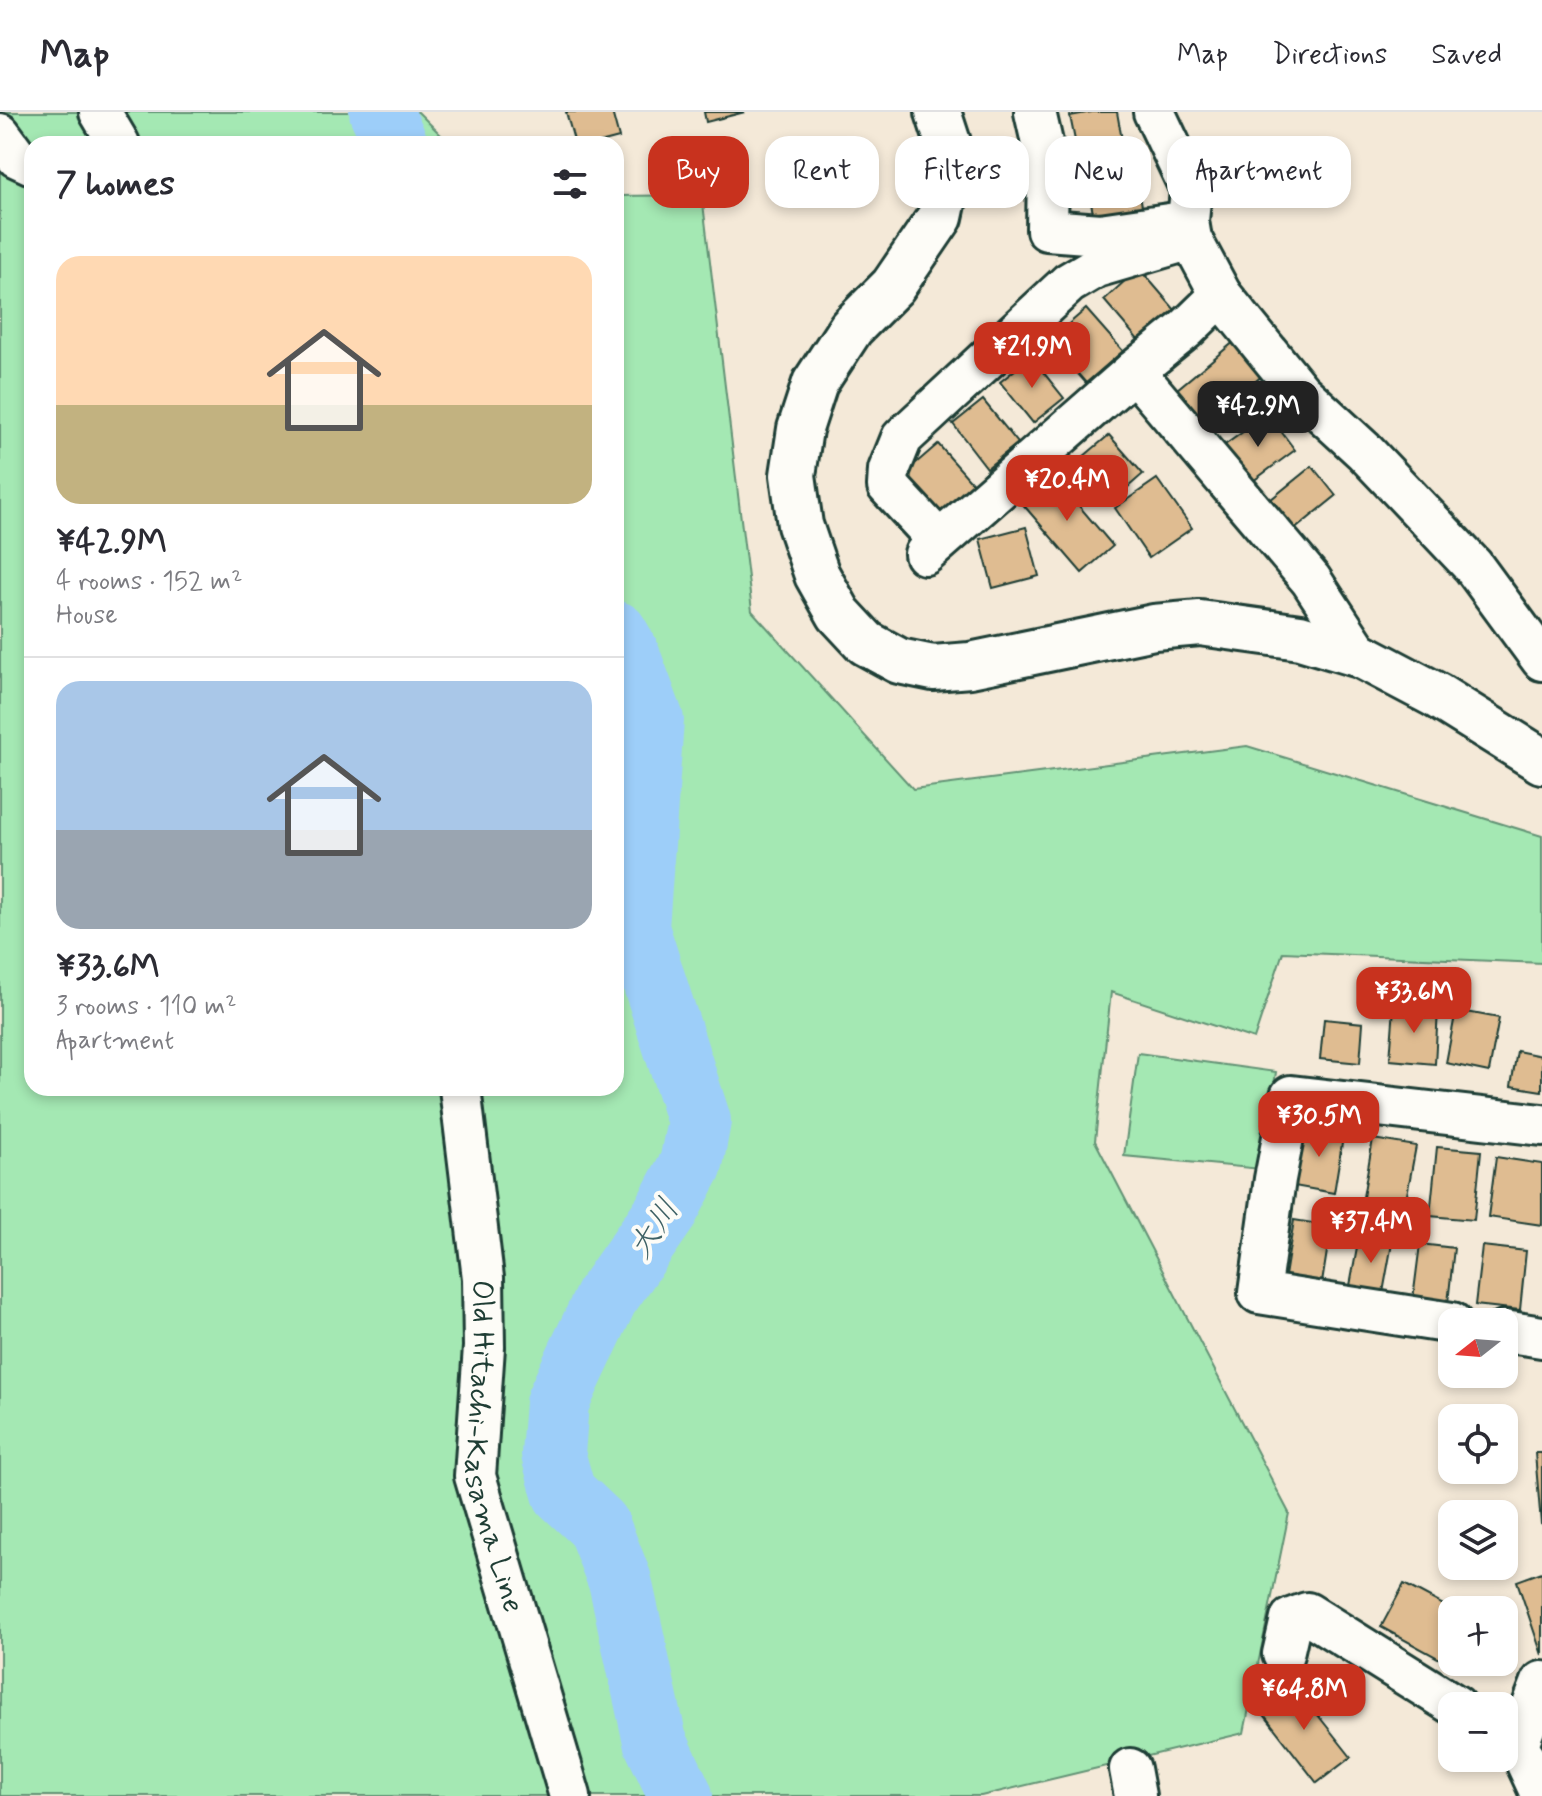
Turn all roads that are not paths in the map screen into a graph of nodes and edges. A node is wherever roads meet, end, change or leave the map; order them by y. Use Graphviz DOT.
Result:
graph roads {
  1 [pos="100,112"];
  2 [pos="938,112"];
  3 [pos="1035,112"];
  4 [pos="1154,112"];
  5 [pos="0,134"];
  6 [pos="114,136"];
  7 [pos="24,160"];
  8 [pos="1190,230"];
  9 [pos="1221,295"];
  10 [pos="1134,371"];
  11 [pos="1360,655"];
  12 [pos="1542,660"];
  13 [pos="1542,761"];
  14 [pos="461,1096"];
  15 [pos="1542,1125"];
  16 [pos="1438,1321"];
  17 [pos="1518,1333"];
  18 [pos="1542,1337"];
  19 [pos="1283,1654"];
  20 [pos="1542,1682"];
  21 [pos="1438,1695"];
  22 [pos="1518,1727"];
  23 [pos="1518,1753"];
  24 [pos="570,1796"];
  25 [pos="1542,1796"];
  1 -- 6 [label="street"];
  2 -- 11 [label="street"];
  3 -- 8 [label="street"];
  4 -- 8 [label="street"];
  5 -- 7 [label="street"];
  8 -- 9 [label="street"];
  8 -- 10 [label="street"];
  9 -- 10 [label="street"];
  9 -- 12 [label="street"];
  10 -- 11 [label="street"];
  11 -- 13 [label="street"];
  14 -- 24 [label="street, Old Hitachi-Kasama Line"];
  15 -- 16 [label="street"];
  17 -- 18 [label="street"];
  19 -- 21 [label="street"];
  20 -- 22 [label="street"];
  23 -- 25 [label="street"];
}
